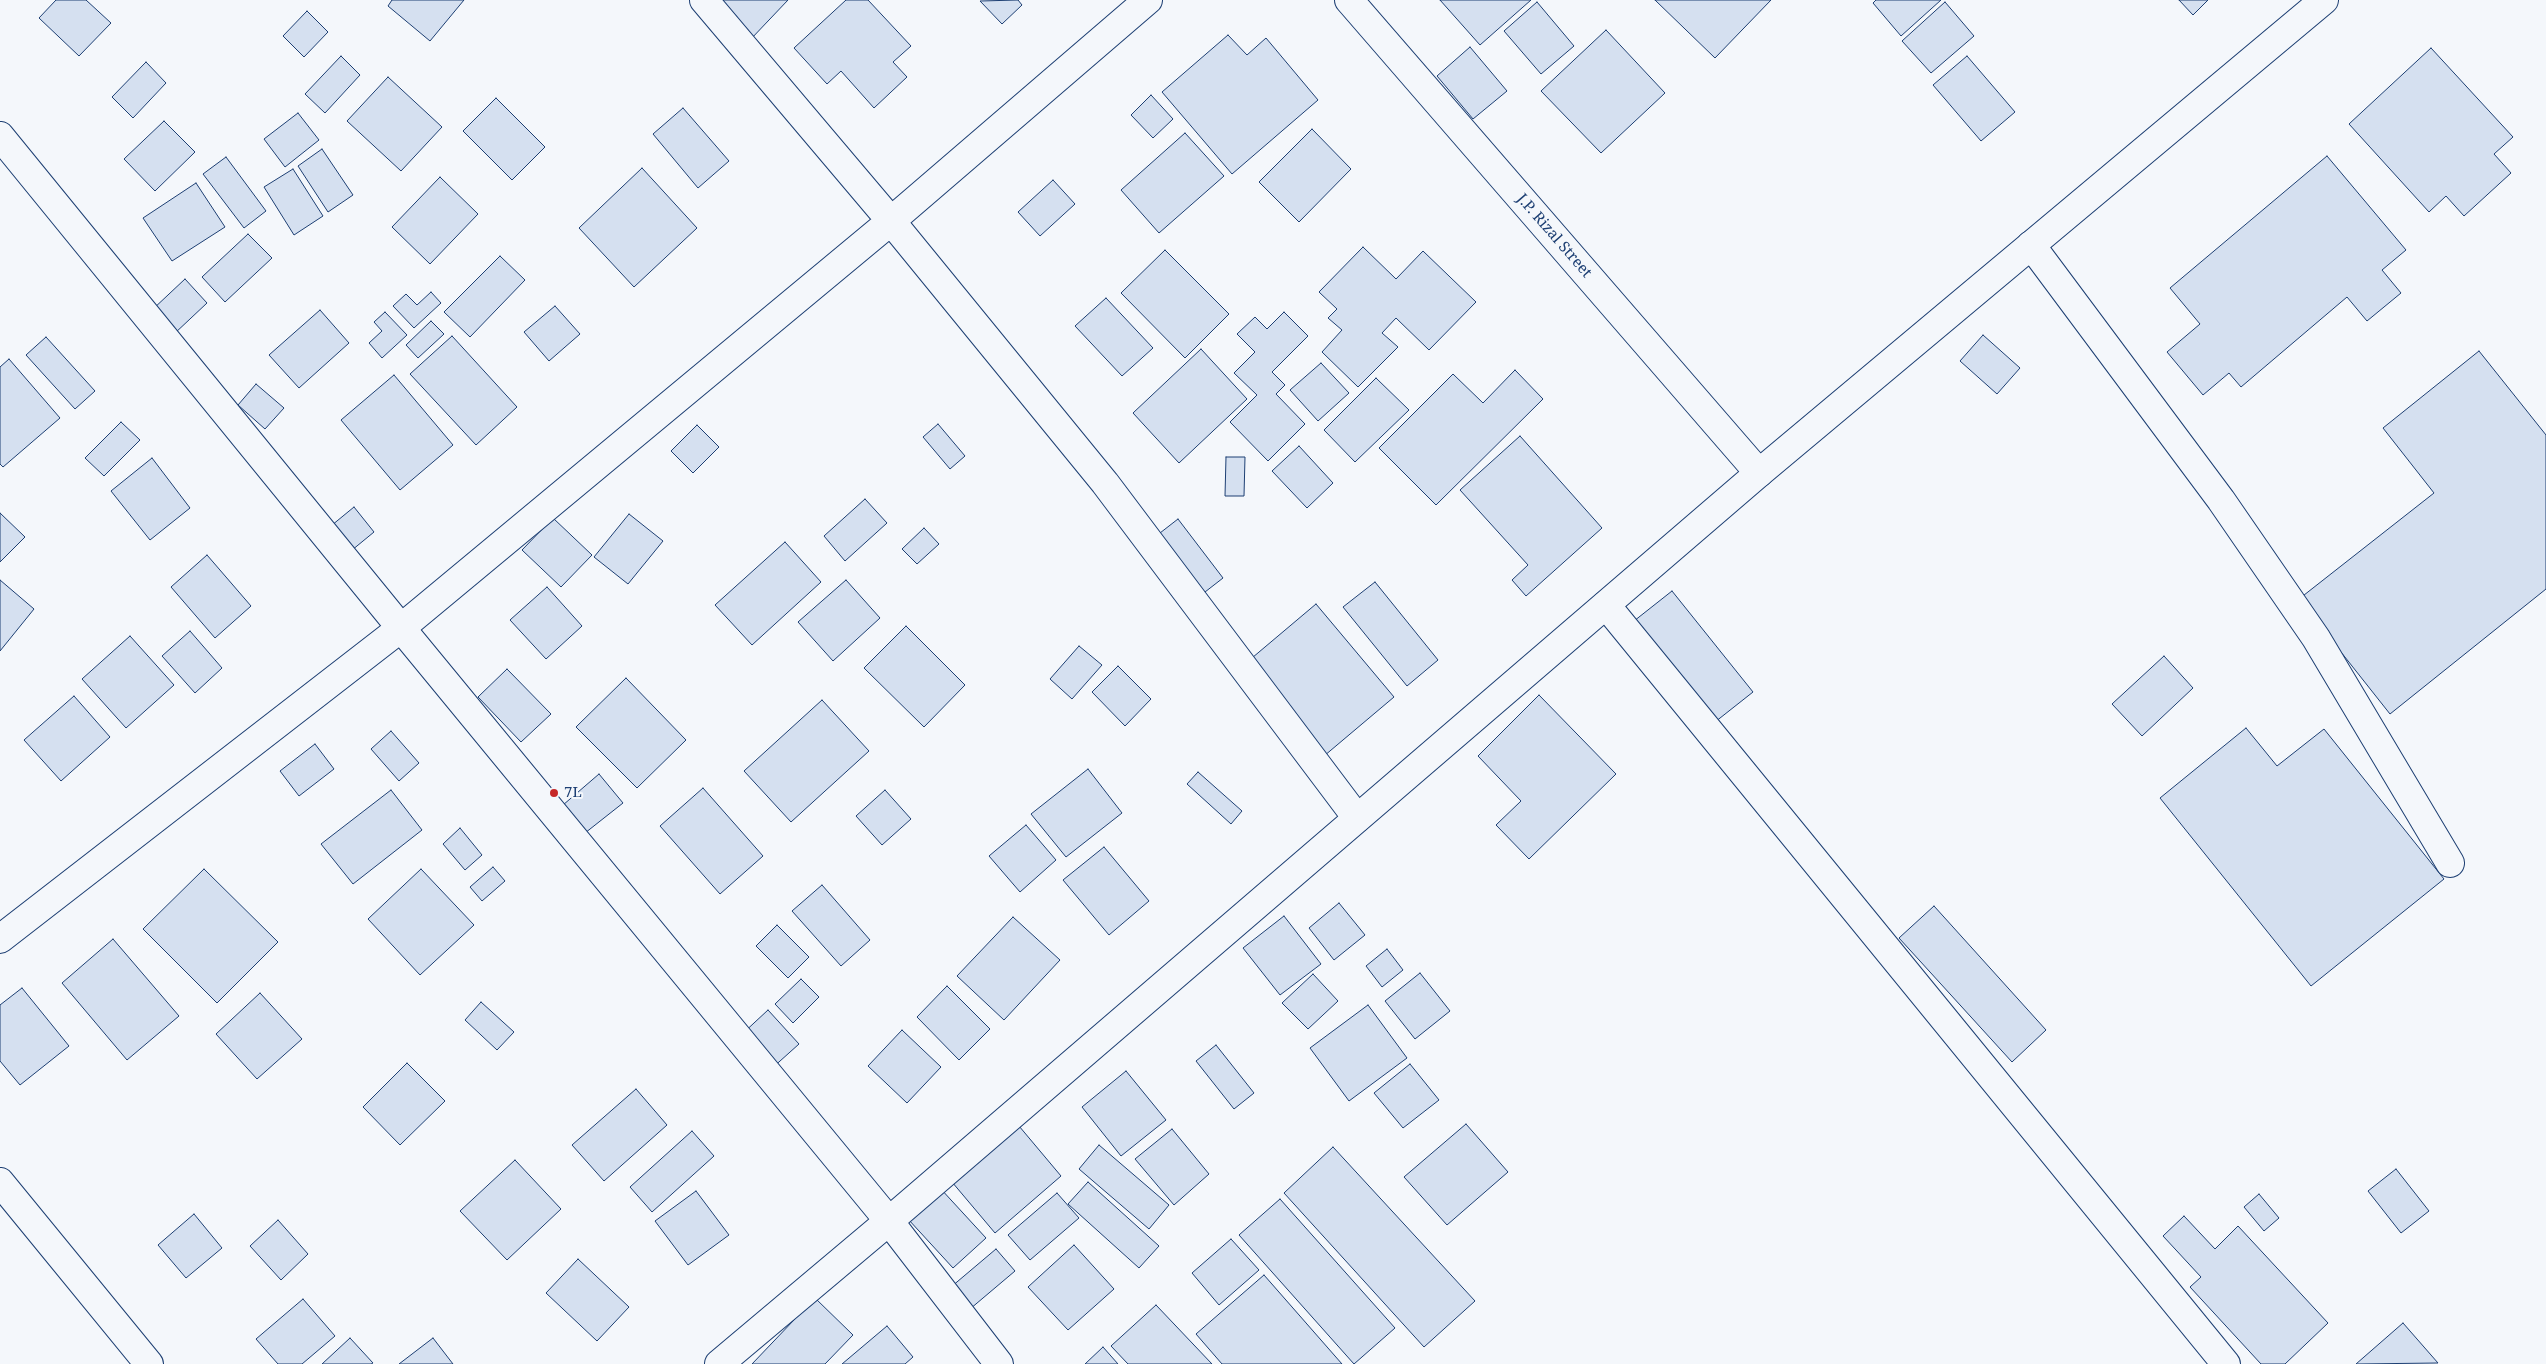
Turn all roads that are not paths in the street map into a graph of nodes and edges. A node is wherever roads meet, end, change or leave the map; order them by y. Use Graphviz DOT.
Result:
graph roads {
  1 [pos="704,0"];
  2 [pos="1148,0"];
  3 [pos="1349,0"];
  4 [pos="2324,0"];
  5 [pos="0,136"];
  6 [pos="891,221"];
  7 [pos="2031,245"];
  8 [pos="1758,473"];
  9 [pos="1606,604"];
  10 [pos="401,628"];
  11 [pos="1357,818"];
  12 [pos="2450,863"];
  13 [pos="0,939"];
  14 [pos="0,1182"];
  15 [pos="889,1221"];
  16 [pos="149,1364"];
  17 [pos="719,1364"];
  18 [pos="999,1364"];
  19 [pos="2226,1364"];
  1 -- 6 [label="street"];
  2 -- 6 [label="street"];
  3 -- 8 [label="street, J.P. Rizal Street"];
  4 -- 7 [label="street"];
  5 -- 10 [label="street"];
  6 -- 10 [label="street"];
  6 -- 11 [label="street"];
  7 -- 8 [label="street"];
  7 -- 12 [label="street"];
  8 -- 9 [label="street"];
  9 -- 11 [label="street"];
  9 -- 19 [label="street"];
  10 -- 13 [label="street"];
  10 -- 15 [label="street"];
  11 -- 15 [label="street"];
  14 -- 16 [label="street"];
  15 -- 17 [label="street"];
  15 -- 18 [label="street"];
}
